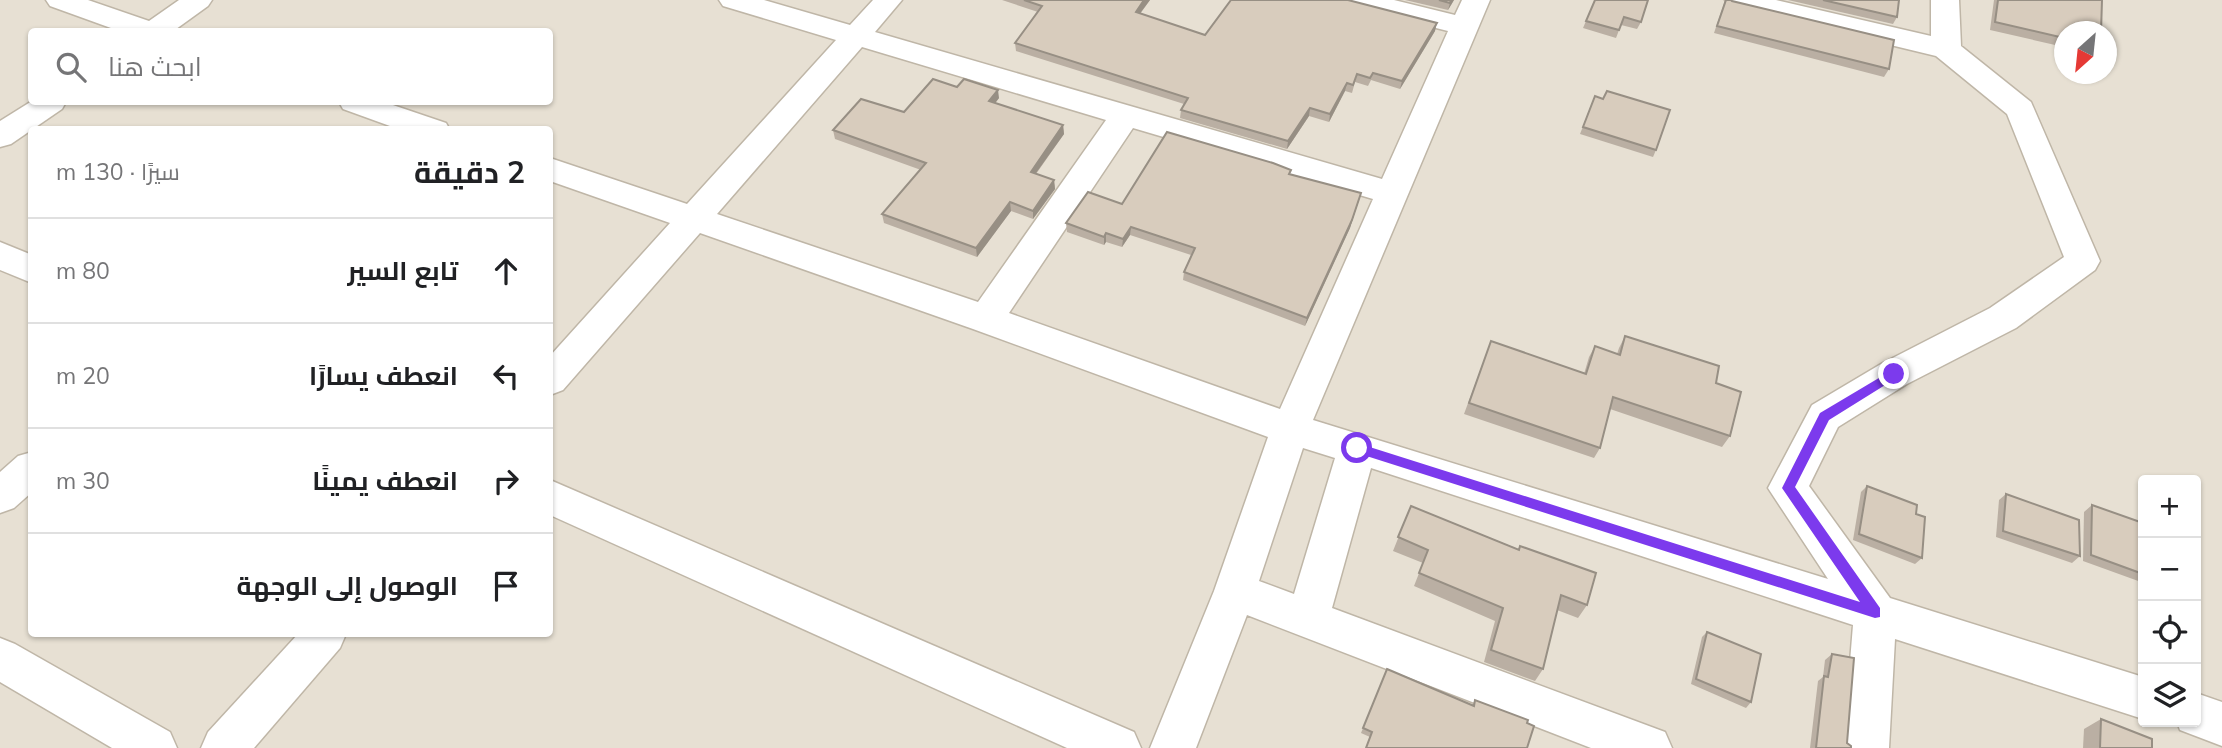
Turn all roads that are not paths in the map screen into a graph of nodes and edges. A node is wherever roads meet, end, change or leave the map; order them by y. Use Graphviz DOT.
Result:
graph roads {
  1 [pos="60,0"];
  2 [pos="198,0"];
  3 [pos="733,0"];
  4 [pos="888,0"];
  5 [pos="1358,0"];
  6 [pos="1739,0"];
  7 [pos="1945,0"];
  8 [pos="1470,13"];
  9 [pos="140,28"];
  10 [pos="158,28"];
  11 [pos="857,35"];
  12 [pos="1946,48"];
  13 [pos="46,105"];
  14 [pos="363,105"];
  15 [pos="1126,115"];
  16 [pos="423,126"];
  17 [pos="0,136"];
  18 [pos="553,170"];
  19 [pos="1394,194"];
  20 [pos="694,219"];
  21 [pos="0,255"];
  22 [pos="28,268"];
  23 [pos="986,319"];
  24 [pos="553,377"];
  25 [pos="1290,429"];
  26 [pos="1357,448"];
  27 [pos="28,472"];
  28 [pos="0,496"];
  29 [pos="553,498"];
  30 [pos="1235,591"];
  31 [pos="1875,612"];
  32 [pos="1307,620"];
  33 [pos="322,637"];
  34 [pos="0,658"];
  35 [pos="2138,696"];
  36 [pos="2201,717"];
  37 [pos="2222,724"];
  38 [pos="154,748"];
  39 [pos="224,748"];
  40 [pos="1118,748"];
  41 [pos="1173,748"];
  42 [pos="1649,748"];
  43 [pos="1866,748"];
  1 -- 9 [label="street"];
  2 -- 10 [label="street"];
  3 -- 11 [label="street"];
  4 -- 11 [label="street"];
  5 -- 8 [label="street"];
  6 -- 12 [label="street"];
  7 -- 12 [label="street"];
  8 -- 19 [label="street"];
  11 -- 15 [label="street"];
  11 -- 20 [label="street"];
  12 -- 31 [label="street"];
  13 -- 17 [label="street"];
  14 -- 16 [label="street"];
  15 -- 19 [label="street"];
  15 -- 23 [label="street"];
  18 -- 20 [label="street"];
  19 -- 25 [label="street"];
  20 -- 23 [label="street"];
  20 -- 24 [label="street"];
  21 -- 22 [label="street"];
  23 -- 25 [label="street"];
  25 -- 26 [label="street"];
  25 -- 30 [label="street"];
  26 -- 31 [label="street"];
  26 -- 32 [label="street"];
  27 -- 28 [label="street"];
  29 -- 40 [label="street"];
  30 -- 32 [label="street"];
  30 -- 41 [label="street"];
  31 -- 35 [label="street"];
  31 -- 43 [label="street"];
  32 -- 42 [label="street"];
  33 -- 39 [label="street"];
  34 -- 38 [label="street"];
  36 -- 37 [label="street"];
}
